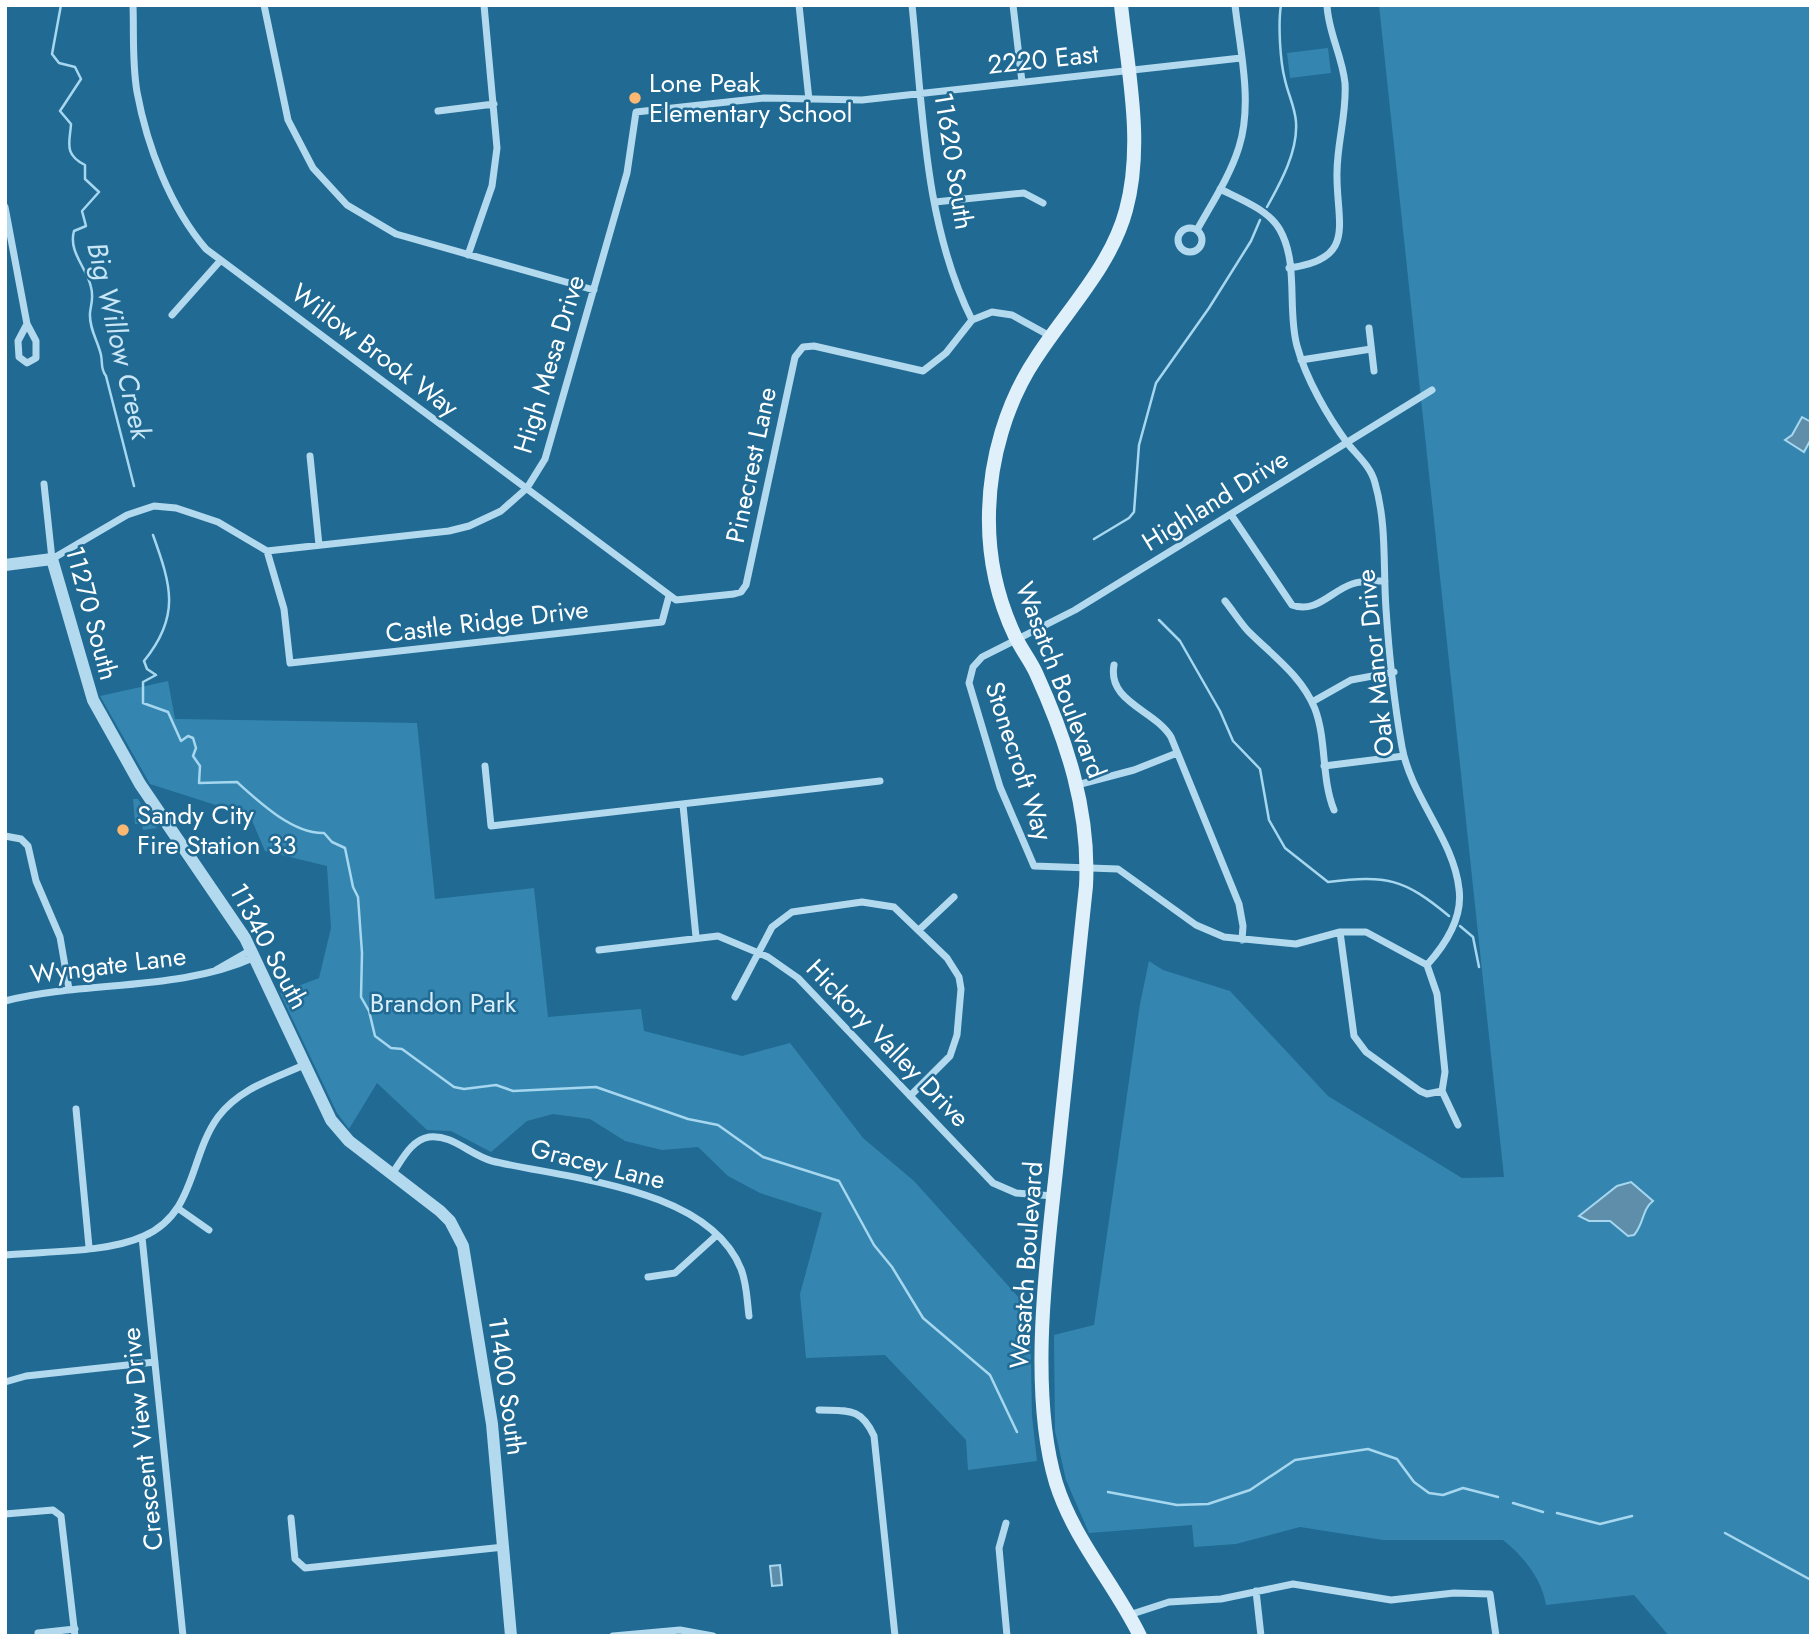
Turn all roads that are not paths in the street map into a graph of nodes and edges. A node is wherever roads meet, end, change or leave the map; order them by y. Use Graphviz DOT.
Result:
graph roads {
  1 [pos="133,5"];
  2 [pos="264,5"];
  3 [pos="484,5"];
  4 [pos="799,5"];
  5 [pos="912,5"];
  6 [pos="1013,5"];
  7 [pos="1121,5"];
  8 [pos="1235,5"];
  9 [pos="1327,5"];
  10 [pos="1241,58"];
  11 [pos="1128,71"];
  12 [pos="1022,82"];
  13 [pos="921,93"];
  14 [pos="809,100"];
  15 [pos="494,104"];
  16 [pos="438,111"];
  17 [pos="1220,189"];
  18 [pos="935,202"];
  19 [pos="1043,203"];
  20 [pos="5,207"];
  21 [pos="1197,230"];
  22 [pos="468,255"];
  23 [pos="220,261"];
  24 [pos="1289,268"];
  25 [pos="593,290"];
  26 [pos="172,315"];
  27 [pos="972,320"];
  28 [pos="27,324"];
  29 [pos="1369,328"];
  30 [pos="1051,336"];
  31 [pos="1371,349"];
  32 [pos="1301,360"];
  33 [pos="1374,371"];
  34 [pos="1432,390"];
  35 [pos="1347,442"];
  36 [pos="310,456"];
  37 [pos="44,484"];
  38 [pos="527,488"];
  39 [pos="1232,516"];
  40 [pos="319,545"];
  41 [pos="267,551"];
  42 [pos="52,559"];
  43 [pos="5,565"];
  44 [pos="1385,581"];
  45 [pos="669,596"];
  46 [pos="1225,601"];
  47 [pos="1017,640"];
  48 [pos="1114,665"];
  49 [pos="1394,672"];
  50 [pos="1312,702"];
  51 [pos="119,748"];
  52 [pos="1177,753"];
  53 [pos="1404,756"];
  54 [pos="485,766"];
  55 [pos="1324,766"];
  56 [pos="880,781"];
  57 [pos="1077,785"];
  58 [pos="683,804"];
  59 [pos="1334,810"];
  60 [pos="5,836"];
  61 [pos="1087,868"];
  62 [pos="954,897"];
  63 [pos="920,929"];
  64 [pos="1340,932"];
  65 [pos="696,937"];
  66 [pos="1242,940"];
  67 [pos="599,950"];
  68 [pos="758,951"];
  69 [pos="253,953"];
  70 [pos="1427,964"];
  71 [pos="69,989"];
  72 [pos="735,997"];
  73 [pos="5,1001"];
  74 [pos="304,1065"];
  75 [pos="1441,1091"];
  76 [pos="910,1096"];
  77 [pos="76,1109"];
  78 [pos="1458,1125"];
  79 [pos="392,1174"];
  80 [pos="1053,1196"];
  81 [pos="179,1209"];
  82 [pos="209,1230"];
  83 [pos="717,1235"];
  84 [pos="142,1237"];
  85 [pos="89,1247"];
  86 [pos="5,1255"];
  87 [pos="648,1277"];
  88 [pos="750,1316"];
  89 [pos="155,1362"];
  90 [pos="5,1382"];
  91 [pos="819,1410"];
  92 [pos="5,1514"];
  93 [pos="291,1518"];
  94 [pos="1006,1523"];
  95 [pos="505,1546"];
  96 [pos="1256,1591"];
  97 [pos="1129,1615"];
  98 [pos="75,1632"];
  99 [pos="37,1633"];
  100 [pos="183,1636"];
  101 [pos="511,1636"];
  102 [pos="613,1636"];
  103 [pos="713,1636"];
  104 [pos="895,1636"];
  105 [pos="1007,1636"];
  106 [pos="1140,1636"];
  107 [pos="1261,1636"];
  108 [pos="1496,1636"];
  1 -- 23 [label="street, Willow Brook Way"];
  2 -- 22 [label="street"];
  3 -- 15 [label="street"];
  4 -- 14 [label="street"];
  5 -- 13 [label="street, 11620 South"];
  6 -- 12 [label="street"];
  7 -- 11 [label="main road, Wasatch Boulevard"];
  8 -- 10 [label="street"];
  9 -- 24 [label="street"];
  10 -- 11 [label="street, 2220 East"];
  10 -- 17 [label="street"];
  11 -- 12 [label="street, 2220 East"];
  11 -- 30 [label="main road, Wasatch Boulevard"];
  12 -- 13 [label="street, 2220 East"];
  13 -- 14 [label="street, High Mesa Drive"];
  13 -- 18 [label="street, 11620 South"];
  14 -- 25 [label="street, High Mesa Drive"];
  15 -- 16 [label="street"];
  15 -- 22 [label="street"];
  17 -- 21 [label="street"];
  17 -- 24 [label="street, Oak Manor Drive"];
  18 -- 19 [label="street"];
  18 -- 27 [label="street, 11620 South"];
  20 -- 28 [label="street"];
  22 -- 25 [label="street"];
  23 -- 26 [label="street"];
  23 -- 38 [label="street, Willow Brook Way"];
  24 -- 32 [label="street, Oak Manor Drive"];
  25 -- 38 [label="street, High Mesa Drive"];
  27 -- 30 [label="street"];
  27 -- 45 [label="street, Pinecrest Lane"];
  28 -- 28 [label="street"];
  29 -- 31 [label="street"];
  30 -- 47 [label="main road, Wasatch Boulevard"];
  31 -- 32 [label="street"];
  31 -- 33 [label="street"];
  32 -- 35 [label="street, Oak Manor Drive"];
  34 -- 35 [label="street, Highland Drive"];
  35 -- 39 [label="street, Highland Drive"];
  35 -- 44 [label="street, Oak Manor Drive"];
  36 -- 40 [label="street"];
  37 -- 42 [label="street, 11270 South"];
  38 -- 40 [label="street, High Mesa Drive"];
  38 -- 45 [label="street, Willow Brook Way"];
  39 -- 44 [label="street"];
  39 -- 47 [label="street, Highland Drive"];
  40 -- 41 [label="street, High Mesa Drive"];
  41 -- 42 [label="street"];
  41 -- 45 [label="street, Castle Ridge Drive"];
  42 -- 43 [label="street"];
  42 -- 51 [label="street, 11270 South"];
  44 -- 49 [label="street, Oak Manor Drive"];
  46 -- 50 [label="street"];
  47 -- 57 [label="main road, Wasatch Boulevard"];
  47 -- 61 [label="street, Stonecroft Way"];
  48 -- 52 [label="street"];
  49 -- 50 [label="street"];
  49 -- 53 [label="street, Oak Manor Drive"];
  50 -- 55 [label="street"];
  51 -- 69 [label="street, 11340 South"];
  52 -- 57 [label="street"];
  52 -- 66 [label="street"];
  53 -- 55 [label="street"];
  53 -- 70 [label="street, Oak Manor Drive"];
  54 -- 58 [label="street"];
  55 -- 59 [label="street"];
  56 -- 58 [label="street"];
  57 -- 61 [label="main road, Wasatch Boulevard"];
  58 -- 65 [label="street"];
  60 -- 71 [label="street"];
  61 -- 66 [label="street"];
  61 -- 80 [label="main road, Wasatch Boulevard"];
  62 -- 63 [label="street"];
  63 -- 68 [label="street"];
  63 -- 76 [label="street"];
  64 -- 66 [label="street"];
  64 -- 70 [label="street"];
  64 -- 75 [label="street"];
  65 -- 67 [label="street, Hickory Valley Drive"];
  65 -- 68 [label="street, Hickory Valley Drive"];
  68 -- 72 [label="street"];
  68 -- 76 [label="street, Hickory Valley Drive"];
  69 -- 71 [label="street, Wyngate Lane"];
  69 -- 74 [label="street, 11340 South"];
  70 -- 75 [label="street"];
  71 -- 73 [label="street, Wyngate Lane"];
  74 -- 79 [label="street, 11340 South"];
  74 -- 81 [label="street"];
  75 -- 78 [label="street"];
  76 -- 80 [label="street, Hickory Valley Drive"];
  77 -- 85 [label="street"];
  79 -- 83 [label="street, Gracey Lane"];
  79 -- 95 [label="street, 11400 South"];
  80 -- 97 [label="main road, Wasatch Boulevard"];
  81 -- 82 [label="street"];
  81 -- 84 [label="street"];
  83 -- 87 [label="street"];
  83 -- 88 [label="street, Gracey Lane"];
  84 -- 85 [label="street"];
  84 -- 89 [label="street, Crescent View Drive"];
  85 -- 86 [label="street"];
  89 -- 90 [label="street"];
  89 -- 100 [label="street, Crescent View Drive"];
  91 -- 104 [label="street"];
  92 -- 98 [label="street"];
  93 -- 95 [label="street"];
  94 -- 105 [label="street"];
  95 -- 101 [label="street, 11400 South"];
  96 -- 97 [label="street"];
  96 -- 107 [label="street"];
  96 -- 108 [label="street"];
  97 -- 106 [label="main road, Wasatch Boulevard"];
  98 -- 99 [label="street"];
  102 -- 103 [label="street"];
}
